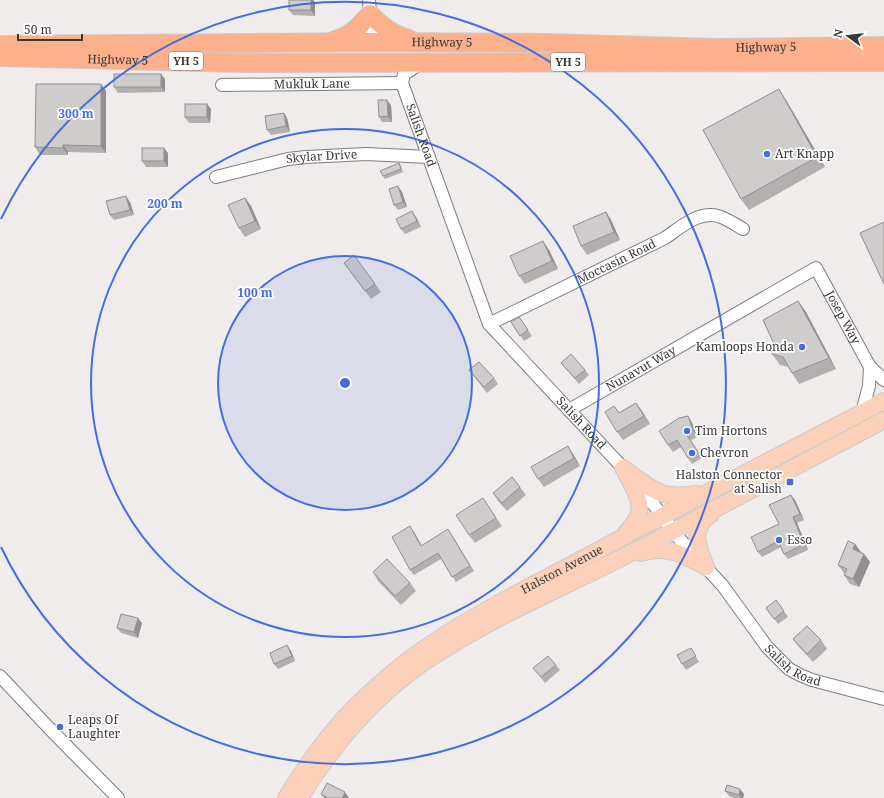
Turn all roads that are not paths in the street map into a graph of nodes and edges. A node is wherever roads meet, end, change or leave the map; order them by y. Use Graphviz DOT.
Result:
graph roads {
  1 [pos="369,7"];
  2 [pos="372,42"];
  3 [pos="423,43"];
  4 [pos="320,44"];
  5 [pos="0,45"];
  6 [pos="884,46"];
  7 [pos="0,57"];
  8 [pos="422,62"];
  9 [pos="557,62"];
  10 [pos="884,62"];
  11 [pos="243,63"];
  12 [pos="402,83"];
  13 [pos="222,85"];
  14 [pos="429,157"];
  15 [pos="216,176"];
  16 [pos="743,229"];
  17 [pos="816,268"];
  18 [pos="489,324"];
  19 [pos="870,367"];
  20 [pos="884,380"];
  21 [pos="884,401"];
  22 [pos="569,410"];
  23 [pos="862,412"];
  24 [pos="884,420"];
  25 [pos="623,468"];
  26 [pos="709,492"];
  27 [pos="722,505"];
  28 [pos="662,516"];
  29 [pos="673,531"];
  30 [pos="622,537"];
  31 [pos="616,560"];
  32 [pos="706,568"];
  33 [pos="0,676"];
  34 [pos="884,699"];
  35 [pos="118,798"];
  36 [pos="286,798"];
  37 [pos="300,798"];
  1 -- 2 [label="street"];
  1 -- 3 [label="highway"];
  1 -- 4 [label="highway"];
  2 -- 3 [label="highway, Highway 5 / YH 5"];
  2 -- 4 [label="highway, Highway 5 / YH 5"];
  2 -- 9 [label="highway"];
  2 -- 11 [label="highway"];
  3 -- 6 [label="highway, Highway 5 / YH 5"];
  4 -- 5 [label="highway, Highway 5 / YH 5"];
  7 -- 11 [label="highway, Highway 5 / YH 5"];
  8 -- 9 [label="highway, Highway 5 / YH 5"];
  8 -- 11 [label="highway, Highway 5 / YH 5"];
  8 -- 12 [label="street"];
  9 -- 10 [label="highway, Highway 5 / YH 5"];
  12 -- 13 [label="street, Mukluk Lane"];
  12 -- 14 [label="street, Salish Road"];
  14 -- 15 [label="street, Skylar Drive"];
  14 -- 18 [label="street, Salish Road"];
  16 -- 18 [label="street, Moccasin Road"];
  17 -- 19 [label="street, Josep Way"];
  17 -- 22 [label="street, Nunavut Way"];
  18 -- 22 [label="street, Salish Road"];
  19 -- 20 [label="street, Josep Way"];
  19 -- 23 [label="street"];
  21 -- 23 [label="main road, Halston Avenue"];
  22 -- 25 [label="street, Salish Road"];
  23 -- 26 [label="main road, Halston Avenue"];
  24 -- 27 [label="main road, Halston Avenue"];
  25 -- 26 [label="main road"];
  25 -- 28 [label="street, Salish Road"];
  25 -- 30 [label="main road"];
  26 -- 28 [label="main road, Halston Avenue"];
  27 -- 29 [label="main road, Halston Avenue"];
  27 -- 32 [label="main road"];
  28 -- 29 [label="street, Salish Road"];
  28 -- 30 [label="main road, Halston Avenue"];
  29 -- 31 [label="main road, Halston Avenue"];
  29 -- 32 [label="street, Salish Road"];
  30 -- 36 [label="main road, Halston Avenue"];
  31 -- 32 [label="main road"];
  31 -- 37 [label="main road, Halston Avenue"];
  32 -- 34 [label="street, Salish Road"];
  33 -- 35 [label="street"];
}
